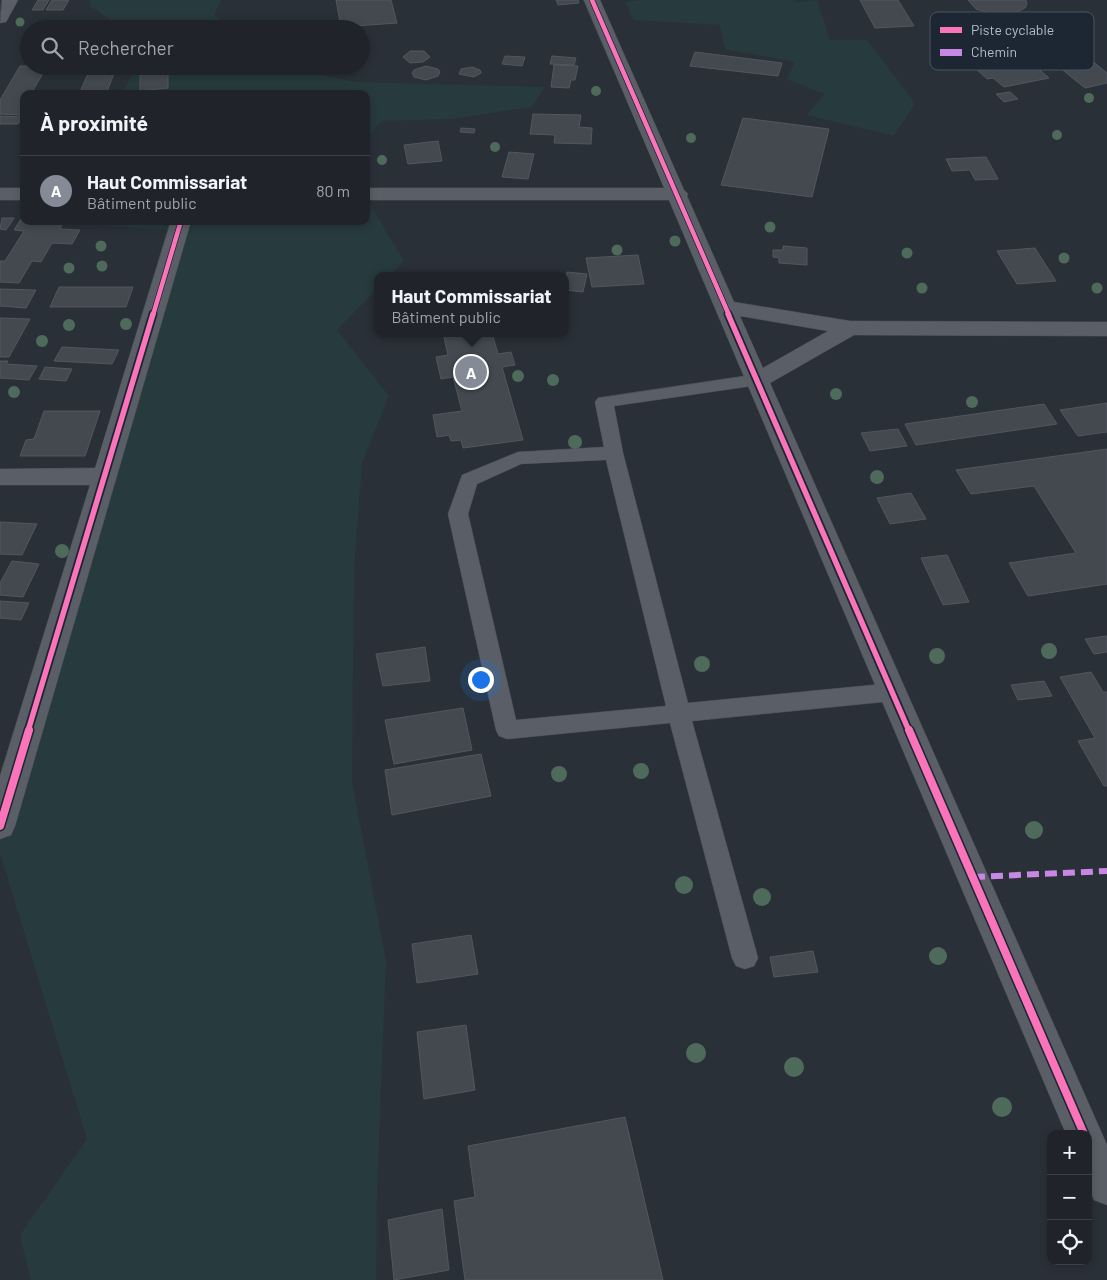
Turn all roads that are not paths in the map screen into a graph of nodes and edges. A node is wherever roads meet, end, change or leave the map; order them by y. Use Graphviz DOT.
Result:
graph roads {
  1 [pos="10,0"];
  2 [pos="592,0"];
  3 [pos="0,18"];
  4 [pos="0,194"];
  5 [pos="20,194"];
  6 [pos="370,194"];
  7 [pos="678,194"];
  8 [pos="180,225"];
  9 [pos="727,308"];
  10 [pos="850,328"];
  11 [pos="1107,329"];
  12 [pos="759,380"];
  13 [pos="614,453"];
  14 [pos="105,476"];
  15 [pos="0,477"];
  16 [pos="893,692"];
  17 [pos="679,713"];
  18 [pos="0,826"];
  19 [pos="745,958"];
  20 [pos="1082,1130"];
  21 [pos="1092,1153"];
  22 [pos="1107,1187"];
  1 -- 3 [label="street"];
  2 -- 7 [label="street"];
  4 -- 5 [label="street"];
  6 -- 7 [label="street"];
  7 -- 9 [label="street"];
  8 -- 14 [label="street"];
  9 -- 10 [label="street"];
  9 -- 12 [label="street"];
  10 -- 11 [label="street"];
  10 -- 12 [label="street"];
  12 -- 13 [label="lane"];
  12 -- 16 [label="street"];
  13 -- 17 [label="lane"];
  13 -- 17 [label="lane"];
  14 -- 15 [label="street"];
  14 -- 18 [label="street"];
  16 -- 17 [label="lane"];
  16 -- 20 [label="street"];
  17 -- 19 [label="lane"];
  21 -- 22 [label="street"];
}
